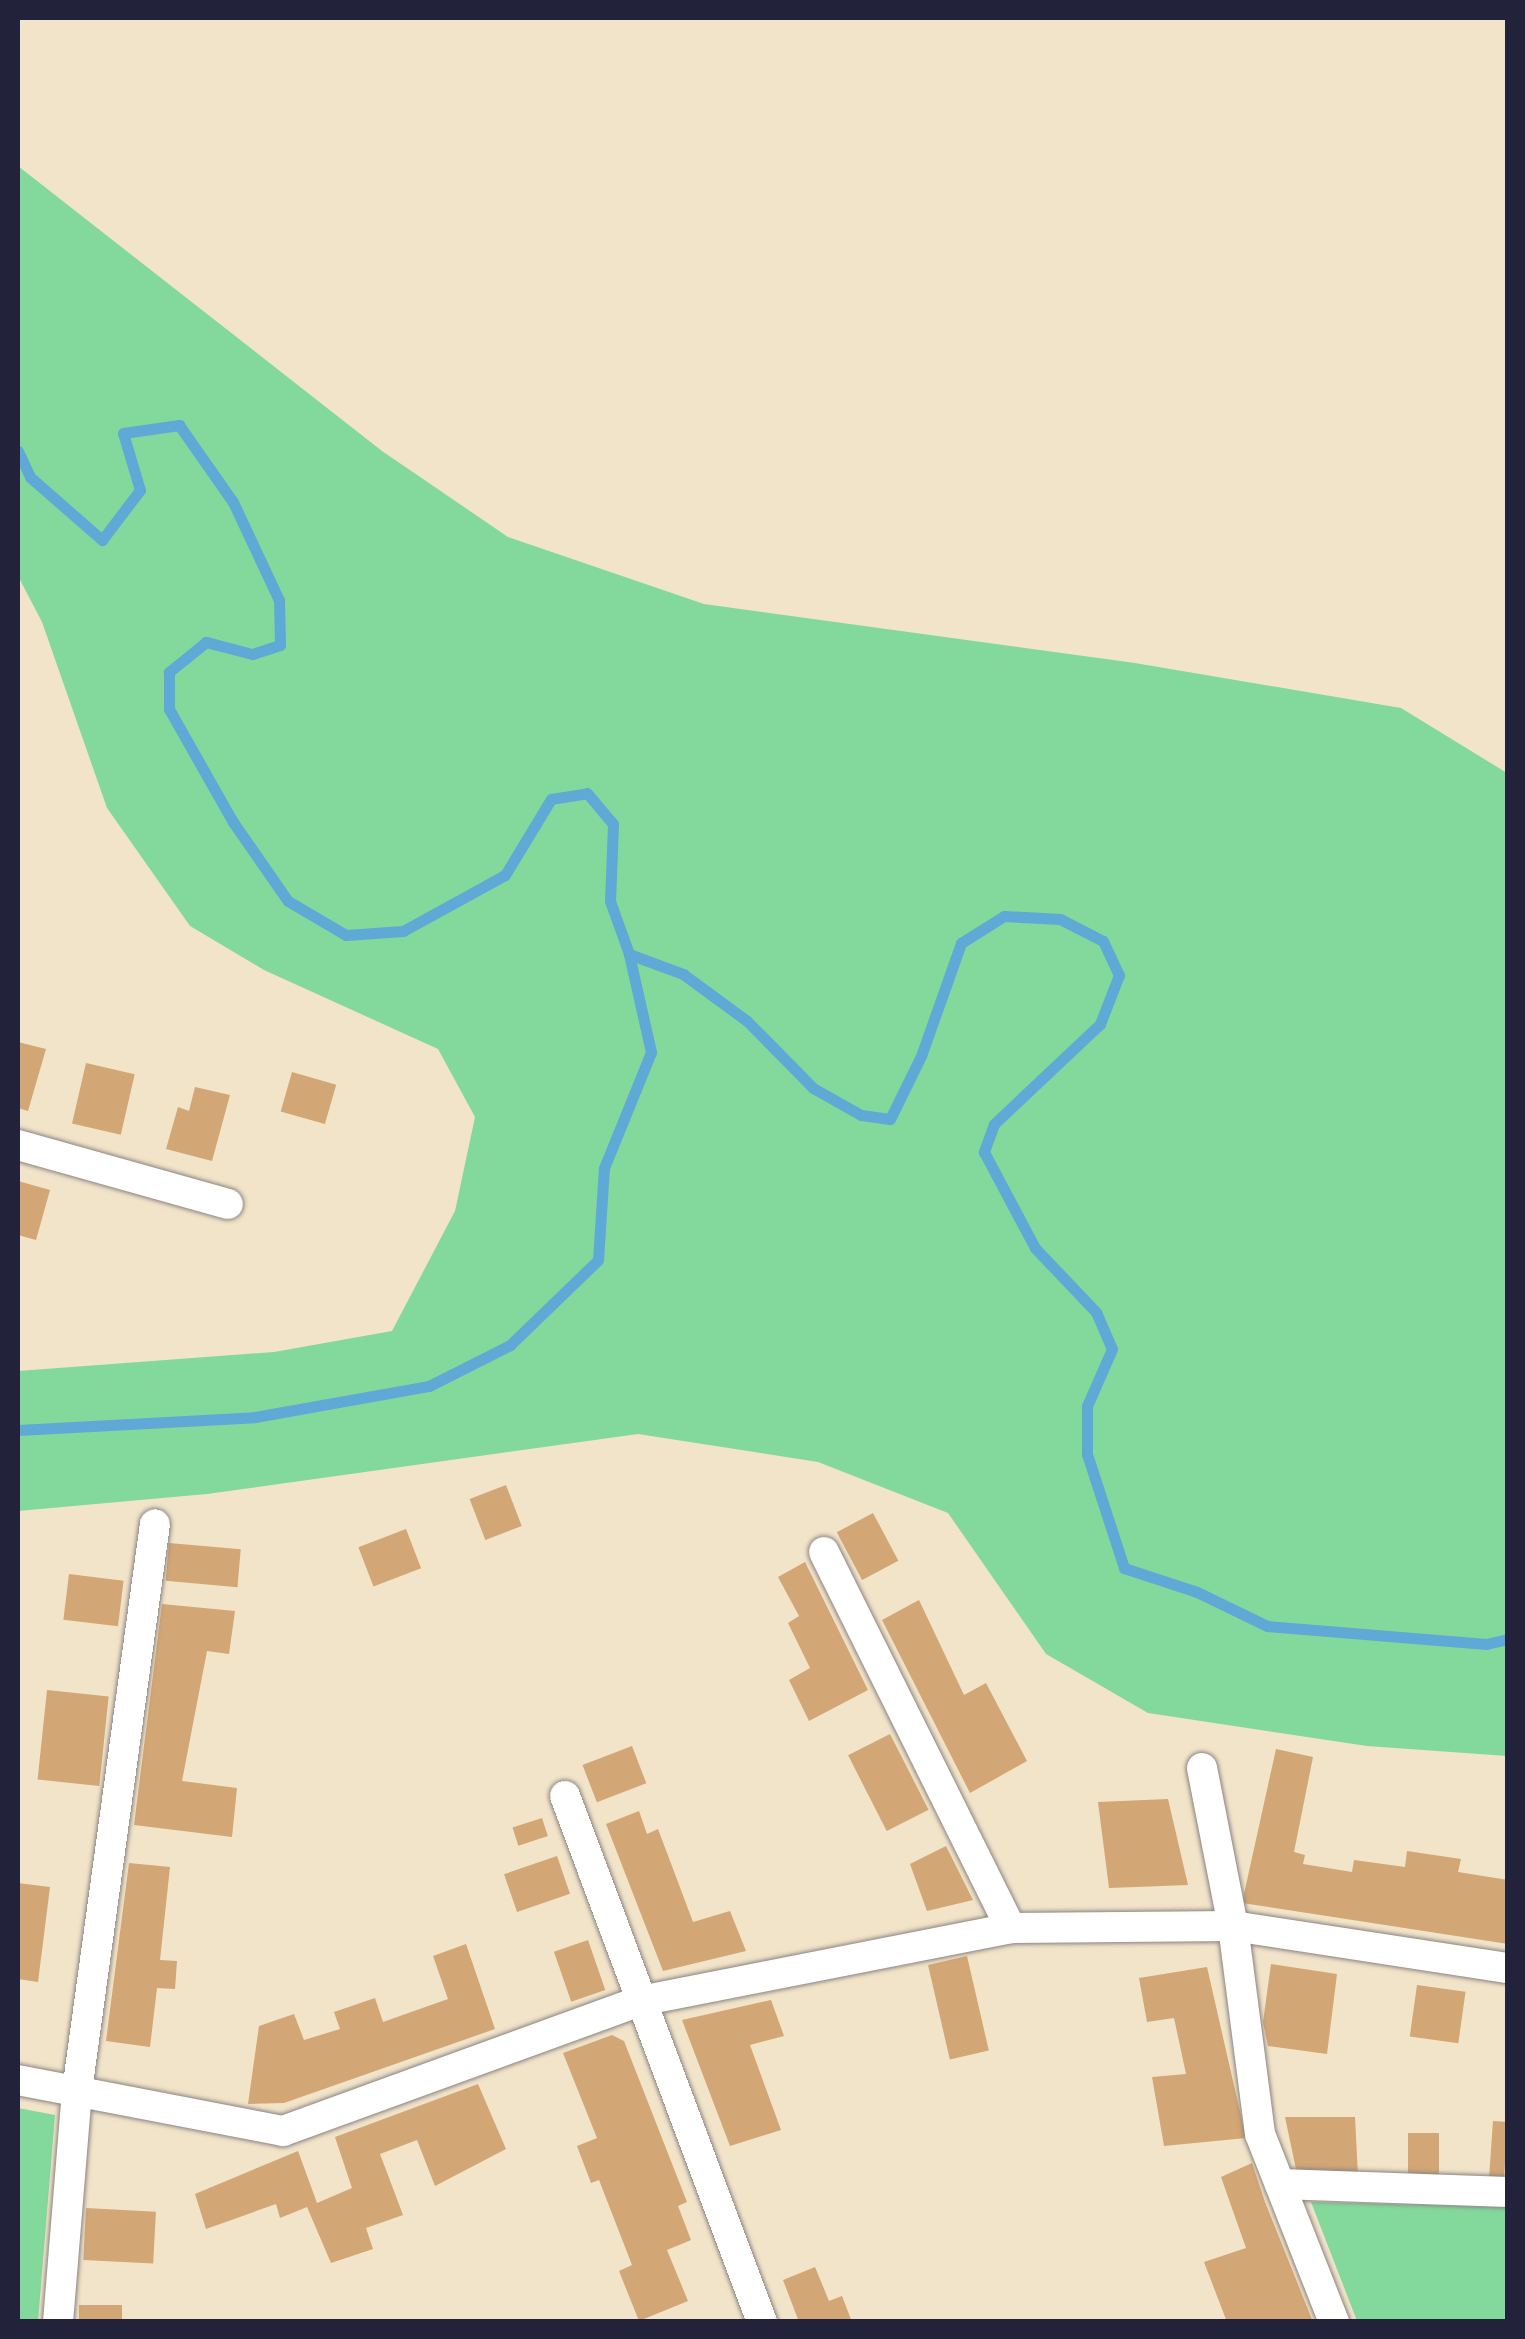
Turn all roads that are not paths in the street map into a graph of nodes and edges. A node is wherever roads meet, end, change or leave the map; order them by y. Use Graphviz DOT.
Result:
graph roads {
  1 [pos="18,1145"];
  2 [pos="228,1204"];
  3 [pos="155,1524"];
  4 [pos="824,1552"];
  5 [pos="1202,1768"];
  6 [pos="565,1796"];
  7 [pos="1233,1926"];
  8 [pos="1011,1928"];
  9 [pos="1508,1968"];
  10 [pos="640,2001"];
  11 [pos="18,2080"];
  12 [pos="76,2091"];
  13 [pos="1280,2184"];
  14 [pos="1508,2192"];
  15 [pos="58,2322"];
  16 [pos="762,2322"];
  17 [pos="1334,2322"];
  1 -- 2 [label="street"];
  3 -- 12 [label="street"];
  4 -- 8 [label="street"];
  5 -- 7 [label="street"];
  6 -- 10 [label="street"];
  7 -- 8 [label="street"];
  7 -- 9 [label="street"];
  7 -- 13 [label="street"];
  8 -- 10 [label="street"];
  10 -- 12 [label="street"];
  10 -- 16 [label="street"];
  11 -- 12 [label="street"];
  12 -- 15 [label="street"];
  13 -- 14 [label="street"];
  13 -- 17 [label="street"];
}
